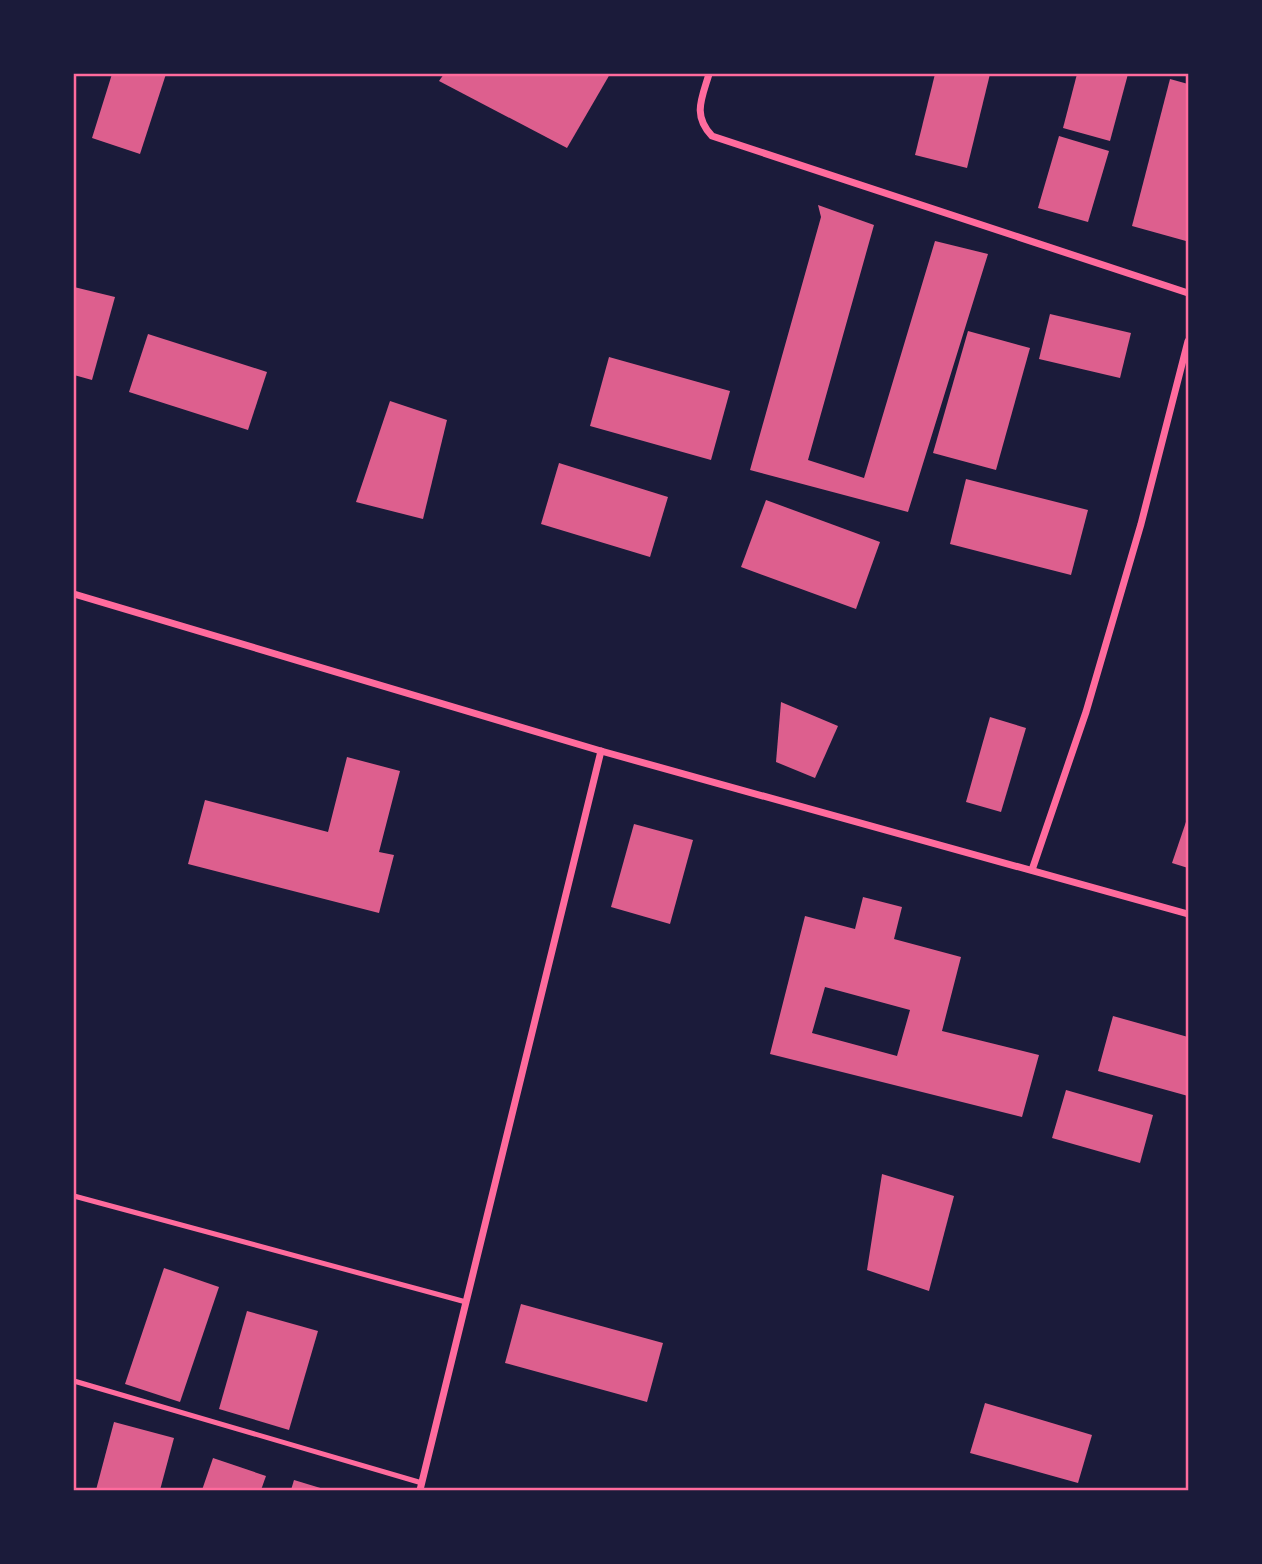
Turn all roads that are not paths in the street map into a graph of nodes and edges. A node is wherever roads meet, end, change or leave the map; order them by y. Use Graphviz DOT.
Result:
graph roads {
  1 [pos="709,74"];
  2 [pos="1188,293"];
  3 [pos="1188,341"];
  4 [pos="74,594"];
  5 [pos="601,751"];
  6 [pos="1032,870"];
  7 [pos="1188,914"];
  8 [pos="74,1196"];
  9 [pos="466,1302"];
  10 [pos="74,1381"];
  11 [pos="421,1487"];
  1 -- 2 [label="street"];
  3 -- 6 [label="street"];
  4 -- 5 [label="street"];
  5 -- 6 [label="street"];
  5 -- 9 [label="street"];
  6 -- 7 [label="street"];
  8 -- 9 [label="lane"];
  9 -- 11 [label="street"];
  10 -- 11 [label="lane"];
}
